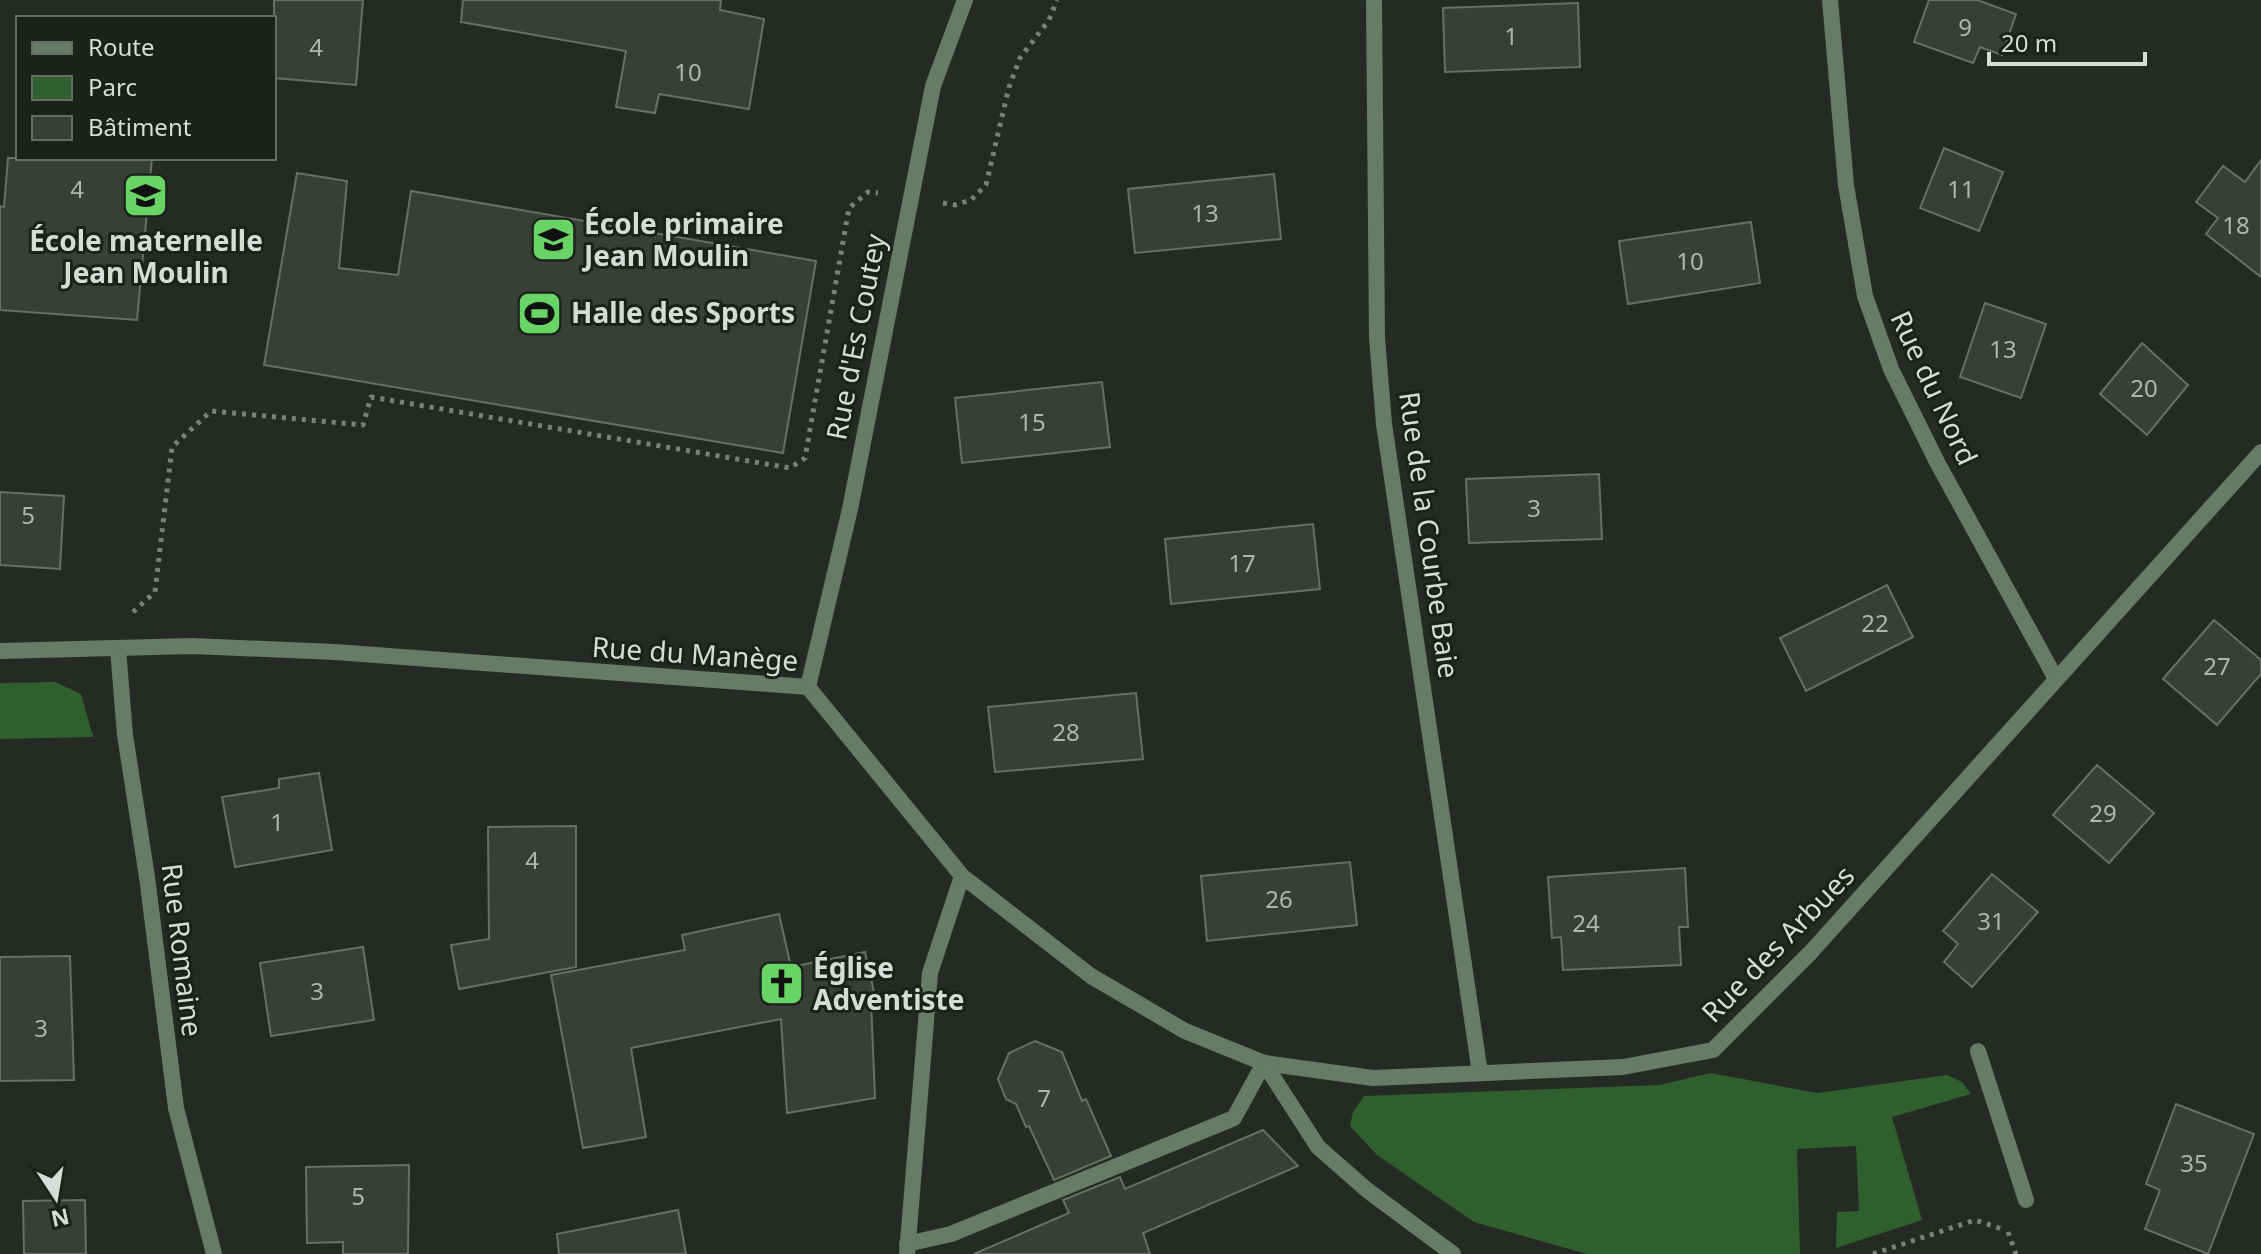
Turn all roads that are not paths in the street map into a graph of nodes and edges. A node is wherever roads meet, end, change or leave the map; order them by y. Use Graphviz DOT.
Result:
graph roads {
  1 [pos="965,0"];
  2 [pos="1374,0"];
  3 [pos="1830,0"];
  4 [pos="2261,452"];
  5 [pos="118,649"];
  6 [pos="0,651"];
  7 [pos="2056,679"];
  8 [pos="808,687"];
  9 [pos="962,876"];
  10 [pos="1978,1051"];
  11 [pos="1264,1063"];
  12 [pos="1480,1073"];
  13 [pos="2026,1200"];
  14 [pos="907,1249"];
  15 [pos="214,1254"];
  16 [pos="1453,1254"];
  1 -- 8 [label="street, Rue d'Es Coutey"];
  2 -- 12 [label="street, Rue de la Courbe Baie"];
  3 -- 7 [label="street, Rue du Nord"];
  4 -- 7 [label="street, Rue des Arbues"];
  5 -- 6 [label="street, Rue du Manège"];
  5 -- 8 [label="street, Rue du Manège"];
  5 -- 15 [label="street, Rue Romaine"];
  7 -- 12 [label="street, Rue des Arbues"];
  8 -- 9 [label="street, Rue du Manège"];
  9 -- 11 [label="street, Rue des Arbues"];
  9 -- 14 [label="street"];
  10 -- 13 [label="street"];
  11 -- 12 [label="street, Rue des Arbues"];
  11 -- 14 [label="street"];
  11 -- 16 [label="street"];
}
